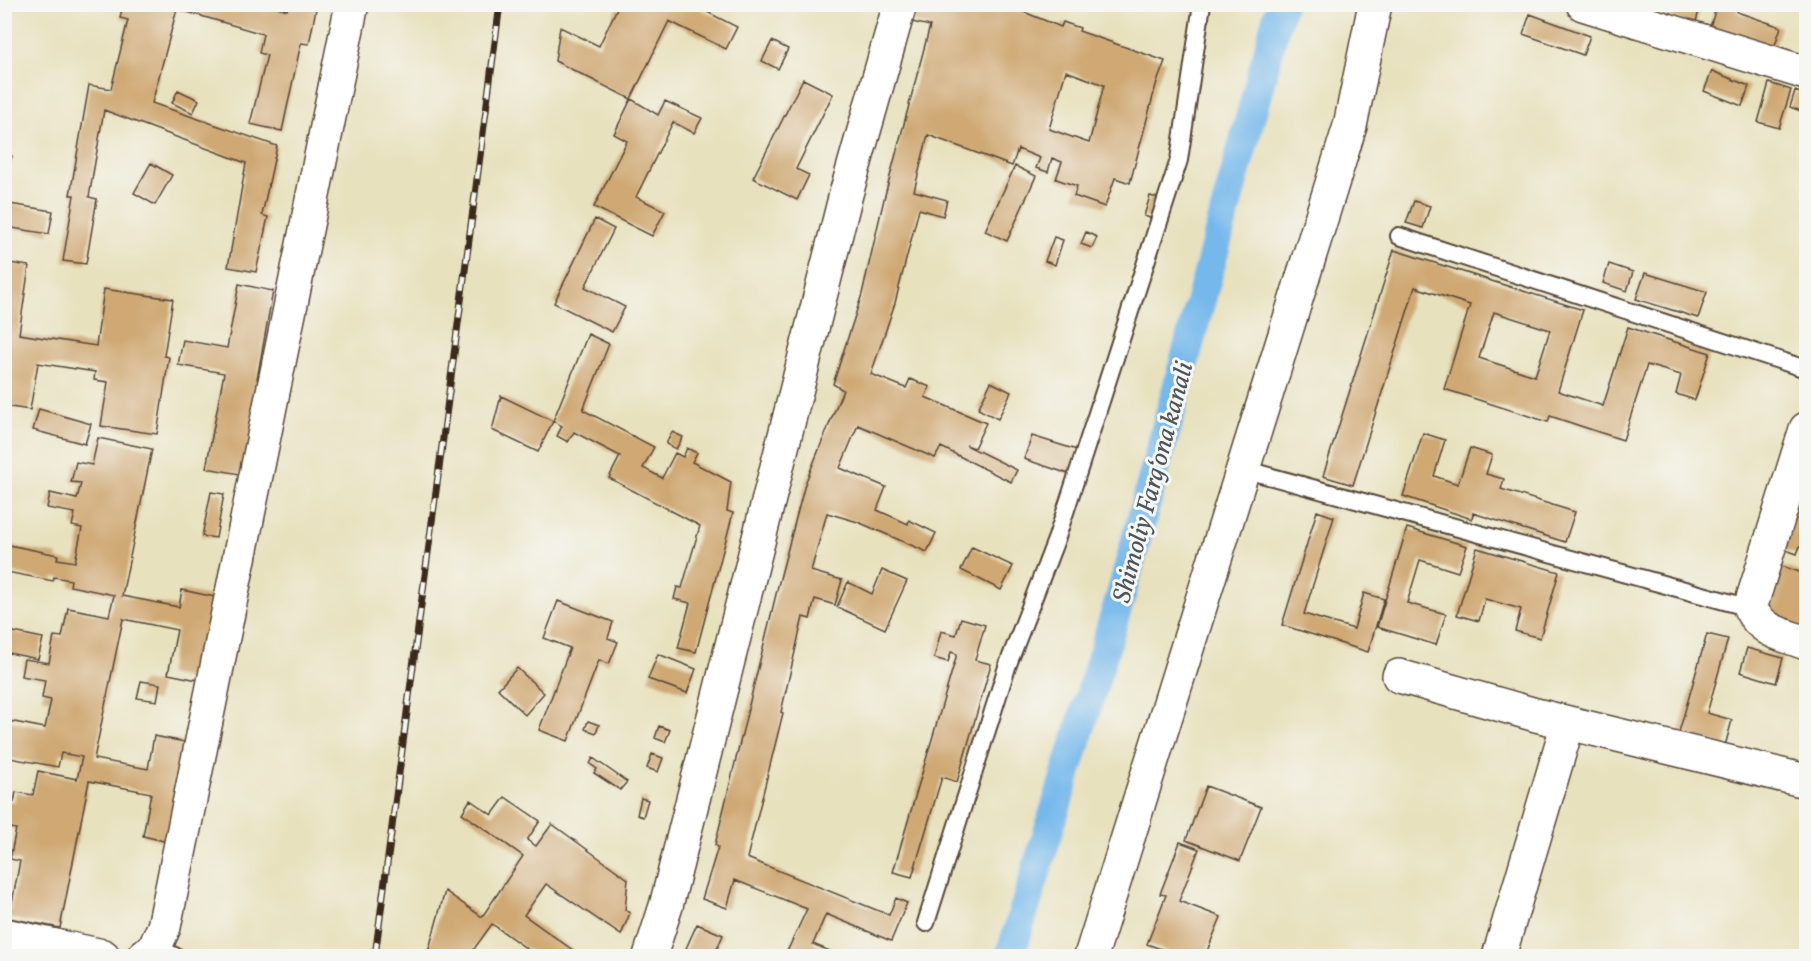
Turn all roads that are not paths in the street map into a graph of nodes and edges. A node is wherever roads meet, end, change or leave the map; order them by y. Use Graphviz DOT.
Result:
graph roads {
  1 [pos="352,4"];
  2 [pos="900,4"];
  3 [pos="1202,4"];
  4 [pos="1375,4"];
  5 [pos="1584,4"];
  6 [pos="1806,73"];
  7 [pos="1399,236"];
  8 [pos="1806,369"];
  9 [pos="1806,429"];
  10 [pos="1243,469"];
  11 [pos="1750,608"];
  12 [pos="1806,643"];
  13 [pos="1399,676"];
  14 [pos="1568,723"];
  15 [pos="1806,781"];
  16 [pos="926,923"];
  17 [pos="4,935"];
  18 [pos="158,953"];
  19 [pos="89,955"];
  20 [pos="650,957"];
  21 [pos="1091,957"];
  22 [pos="1498,957"];
  1 -- 18 [label="street"];
  2 -- 20 [label="street"];
  3 -- 16 [label="lane"];
  4 -- 10 [label="street"];
  5 -- 6 [label="street"];
  7 -- 8 [label="lane"];
  9 -- 11 [label="street"];
  10 -- 11 [label="lane"];
  10 -- 21 [label="street"];
  11 -- 12 [label="street"];
  13 -- 14 [label="street"];
  14 -- 15 [label="street"];
  14 -- 22 [label="street"];
  17 -- 19 [label="street"];
}
